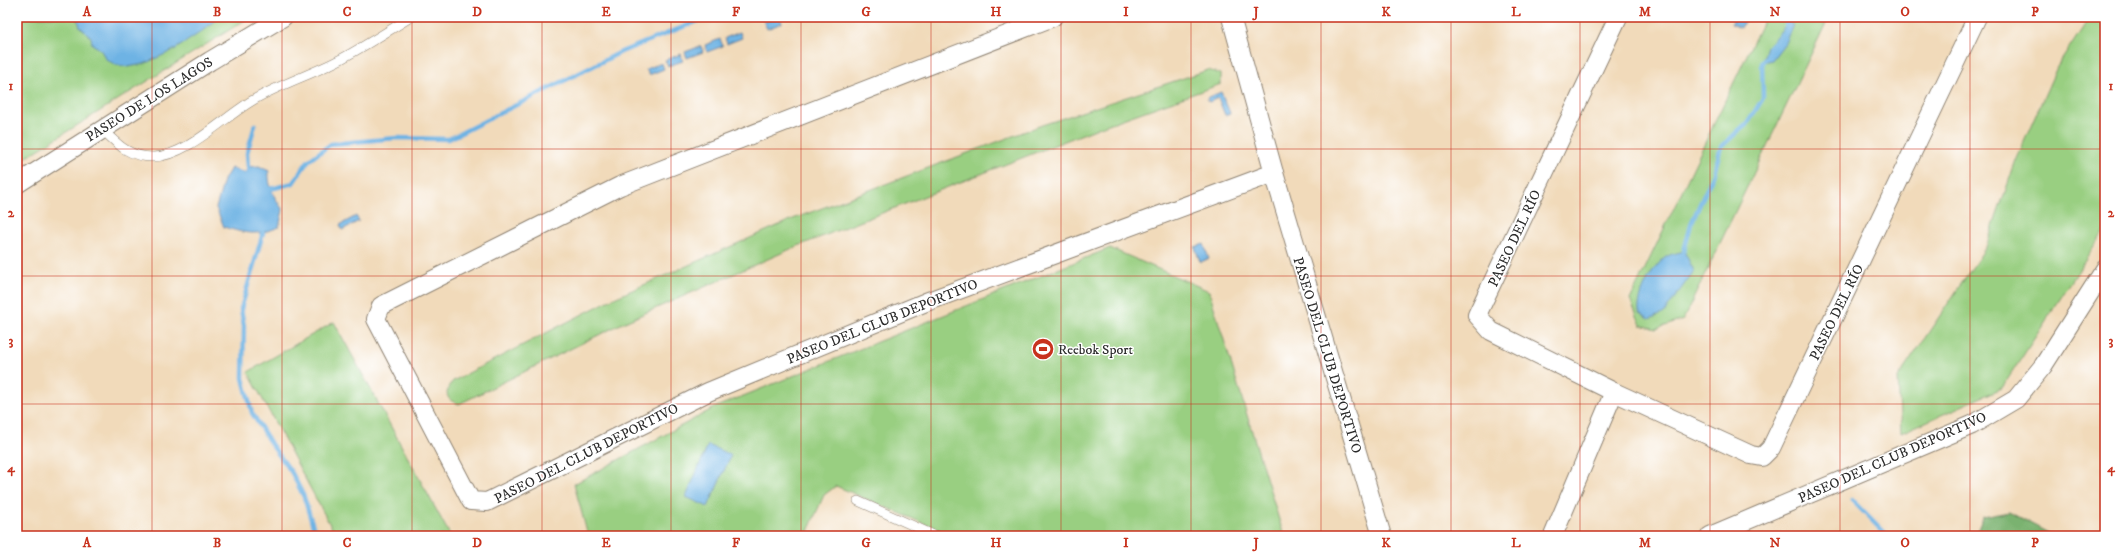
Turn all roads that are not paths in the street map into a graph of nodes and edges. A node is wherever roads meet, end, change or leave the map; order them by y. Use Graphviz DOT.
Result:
graph roads {
  1 [pos="283,17"];
  2 [pos="411,17"];
  3 [pos="1053,17"];
  4 [pos="1231,17"];
  5 [pos="1618,17"];
  6 [pos="1976,17"];
  7 [pos="102,129"];
  8 [pos="1274,173"];
  9 [pos="17,184"];
  10 [pos="2105,269"];
  11 [pos="1614,392"];
  12 [pos="858,501"];
  13 [pos="1564,506"];
  14 [pos="936,536"];
  15 [pos="1382,536"];
  16 [pos="1553,536"];
  17 [pos="1562,536"];
  18 [pos="1710,536"];
  1 -- 7 [label="street, PASEO DE LOS LAGOS"];
  2 -- 7 [label="lane"];
  3 -- 8 [label="street, PASEO DEL CLUB DEPORTIVO"];
  4 -- 8 [label="street, PASEO DEL CLUB DEPORTIVO"];
  5 -- 11 [label="street, PASEO DEL RÍO"];
  6 -- 11 [label="street, PASEO DEL RÍO"];
  7 -- 9 [label="street, PASEO DE LOS LAGOS"];
  8 -- 15 [label="street, PASEO DEL CLUB DEPORTIVO"];
  10 -- 18 [label="street, PASEO DEL CLUB DEPORTIVO"];
  11 -- 13 [label="street"];
  12 -- 14 [label="lane"];
  13 -- 16 [label="street"];
  13 -- 17 [label="street"];
}
